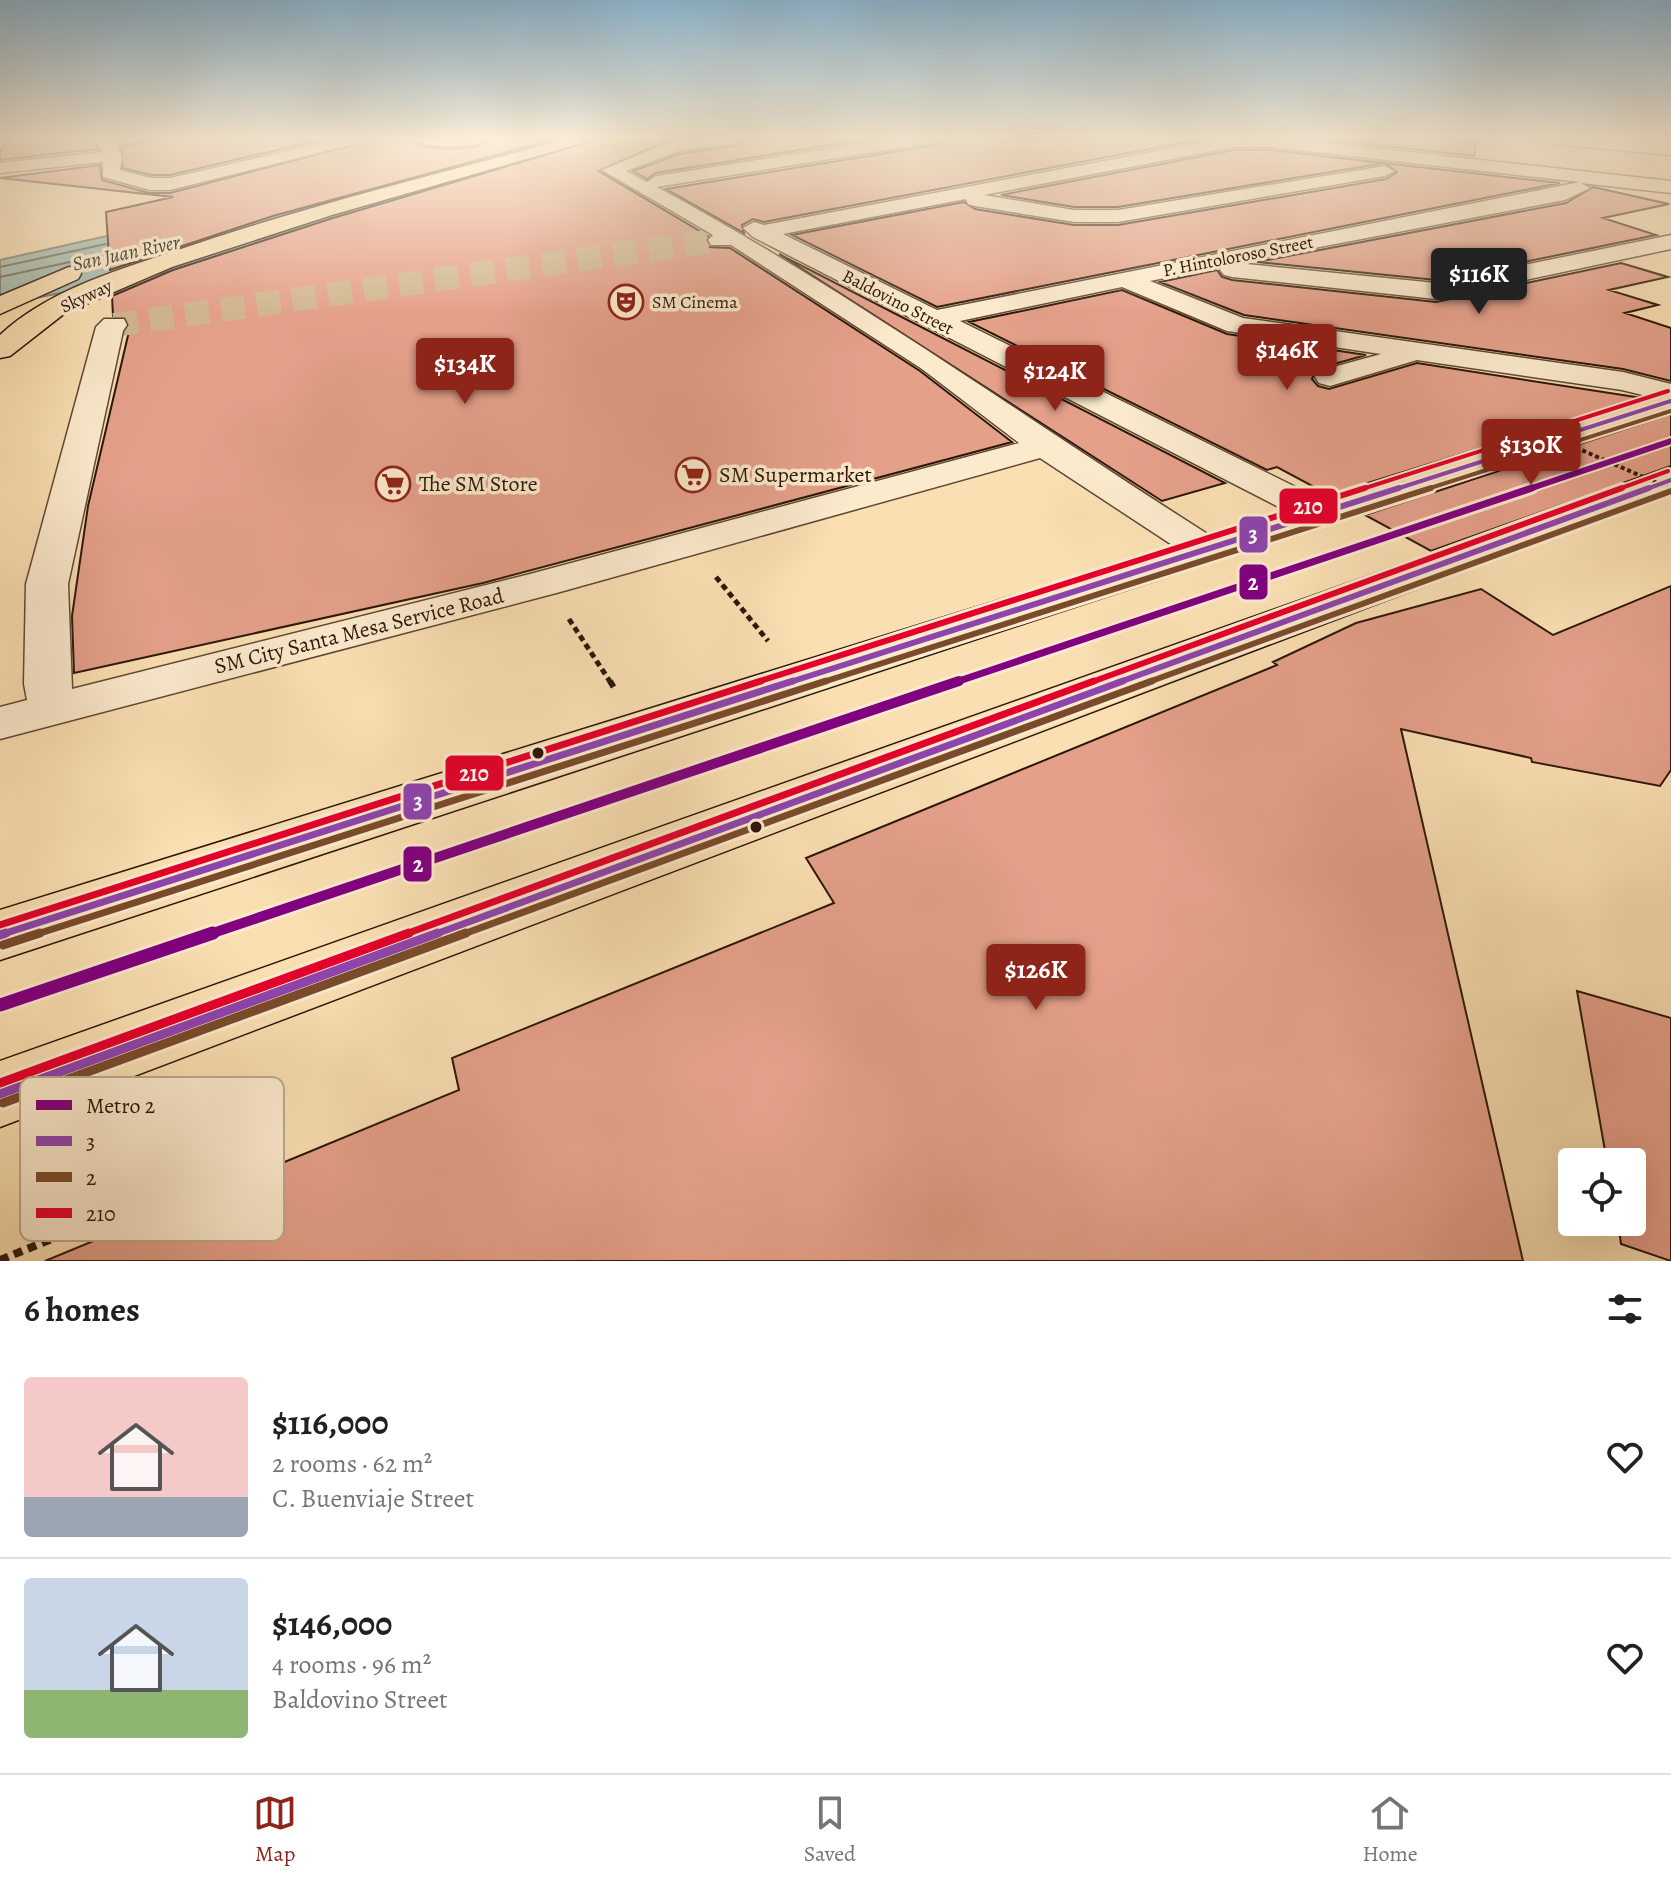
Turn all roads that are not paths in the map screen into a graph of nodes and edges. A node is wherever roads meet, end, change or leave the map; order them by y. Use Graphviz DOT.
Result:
graph roads {
  1 [pos="324,196"];
  2 [pos="382,196"];
  3 [pos="664,196"];
  4 [pos="947,196"];
  5 [pos="957,196"];
  6 [pos="1238,196"];
  7 [pos="1555,196"];
  8 [pos="738,232"];
  9 [pos="1671,242"];
  10 [pos="135,250"];
  11 [pos="1201,263"];
  12 [pos="91,266"];
  13 [pos="1124,279"];
  14 [pos="0,306"];
  15 [pos="932,319"];
  16 [pos="114,325"];
  17 [pos="0,350"];
  18 [pos="1418,353"];
  19 [pos="1330,377"];
  20 [pos="1664,401"];
  21 [pos="1045,446"];
  22 [pos="1671,480"];
  23 [pos="1319,513"];
  24 [pos="1189,555"];
  25 [pos="50,697"];
  26 [pos="0,698"];
  27 [pos="0,723"];
  28 [pos="0,935"];
  29 [pos="48,1077"];
  30 [pos="20,1087"];
  31 [pos="0,1094"];
  1 -- 10 [label="main road"];
  2 -- 17 [label="main road, Skyway"];
  3 -- 8 [label="street"];
  4 -- 8 [label="street"];
  5 -- 6 [label="street"];
  7 -- 11 [label="street, P. Hintoloroso Street"];
  8 -- 15 [label="street, Baldovino Street"];
  8 -- 21 [label="street"];
  9 -- 11 [label="street"];
  11 -- 13 [label="street, P. Hintoloroso Street"];
  12 -- 14 [label="main road, Skyway"];
  13 -- 15 [label="street, P. Hintoloroso Street"];
  13 -- 18 [label="street"];
  15 -- 23 [label="street, Baldovino Street"];
  16 -- 25 [label="street"];
  18 -- 19 [label="street"];
  18 -- 20 [label="street"];
  20 -- 23 [label="main road"];
  21 -- 24 [label="street"];
  21 -- 25 [label="street, SM City Santa Mesa Service Road"];
  22 -- 29 [label="main road"];
  23 -- 24 [label="main road"];
  24 -- 28 [label="main road"];
  25 -- 26 [label="street"];
  25 -- 27 [label="street"];
  30 -- 31 [label="main road"];
}
